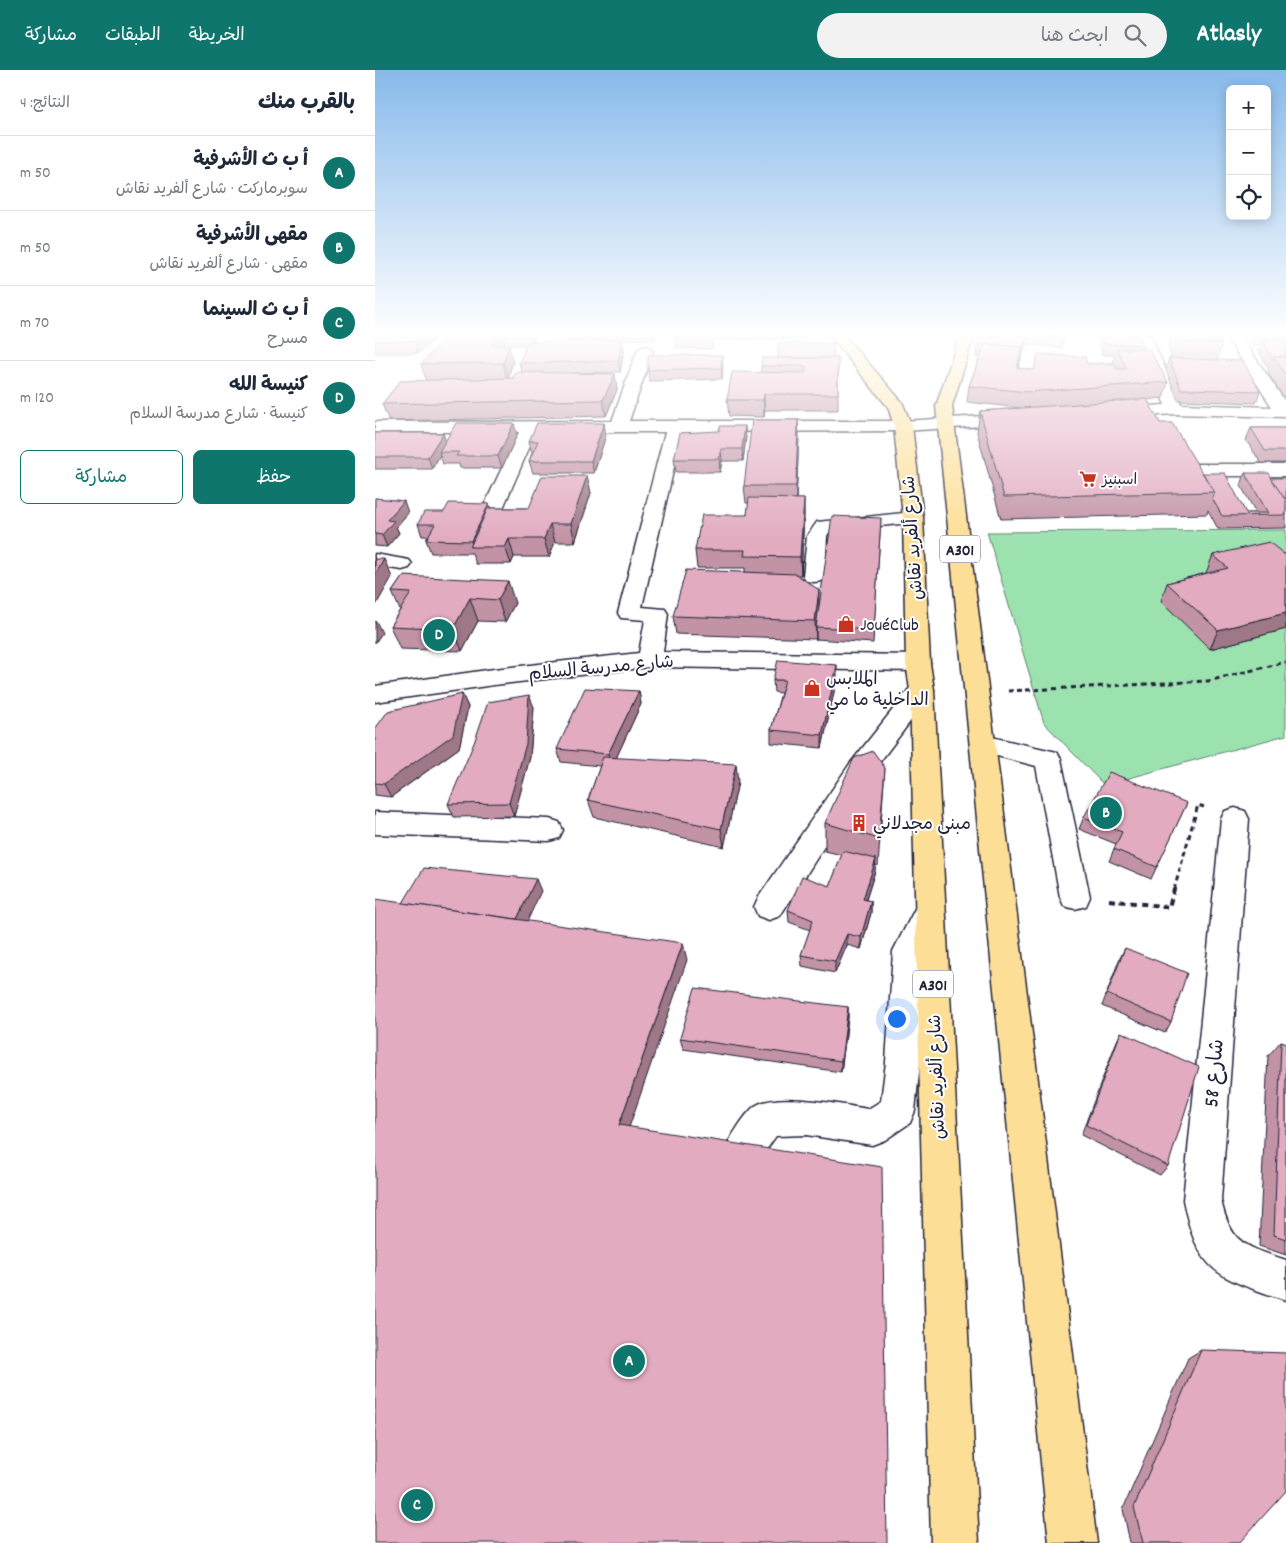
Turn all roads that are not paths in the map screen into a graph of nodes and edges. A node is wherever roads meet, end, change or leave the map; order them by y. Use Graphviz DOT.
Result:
graph roads {
  1 [pos="627,404"];
  2 [pos="894,404"];
  3 [pos="954,404"];
  4 [pos="1173,404"];
  5 [pos="1175,409"];
  6 [pos="1285,412"];
  7 [pos="1098,414"];
  8 [pos="951,417"];
  9 [pos="1031,418"];
  10 [pos="675,425"];
  11 [pos="530,426"];
  12 [pos="619,426"];
  13 [pos="903,426"];
  14 [pos="375,427"];
  15 [pos="1189,470"];
  16 [pos="1286,470"];
  17 [pos="493,508"];
  18 [pos="913,518"];
  19 [pos="375,560"];
  20 [pos="402,564"];
  21 [pos="814,576"];
  22 [pos="650,659"];
  23 [pos="920,676"];
  24 [pos="375,694"];
  25 [pos="983,744"];
  26 [pos="1235,819"];
  27 [pos="375,823"];
  28 [pos="549,830"];
  29 [pos="1075,897"];
  30 [pos="769,907"];
  31 [pos="930,910"];
  32 [pos="739,1157"];
  33 [pos="1286,1280"];
  34 [pos="955,1543"];
  35 [pos="1073,1543"];
  1 -- 12 [label="street"];
  2 -- 13 [label="highway, شارع ألفريد نقاش"];
  3 -- 8 [label="highway"];
  4 -- 5 [label="street"];
  5 -- 6 [label="street"];
  5 -- 7 [label="street"];
  8 -- 9 [label="street"];
  8 -- 13 [label="street"];
  8 -- 25 [label="highway, A301"];
  10 -- 12 [label="street"];
  10 -- 13 [label="street"];
  10 -- 22 [label="street"];
  11 -- 12 [label="street"];
  11 -- 14 [label="street"];
  11 -- 17 [label="street"];
  13 -- 18 [label="highway, شارع ألفريد نقاش / A301"];
  15 -- 16 [label="street"];
  18 -- 21 [label="street"];
  18 -- 23 [label="highway, شارع ألفريد نقاش / A301"];
  19 -- 20 [label="street"];
  22 -- 23 [label="street, شارع مدرسة السلام"];
  22 -- 24 [label="street, شارع مدرسة السلام"];
  23 -- 30 [label="street"];
  23 -- 31 [label="highway, شارع ألفريد نقاش / A301"];
  25 -- 29 [label="street"];
  25 -- 35 [label="highway, A301"];
  26 -- 33 [label="street, شارع 58"];
  27 -- 28 [label="street"];
  31 -- 32 [label="street"];
  31 -- 34 [label="highway, شارع ألفريد نقاش / A301"];
}
